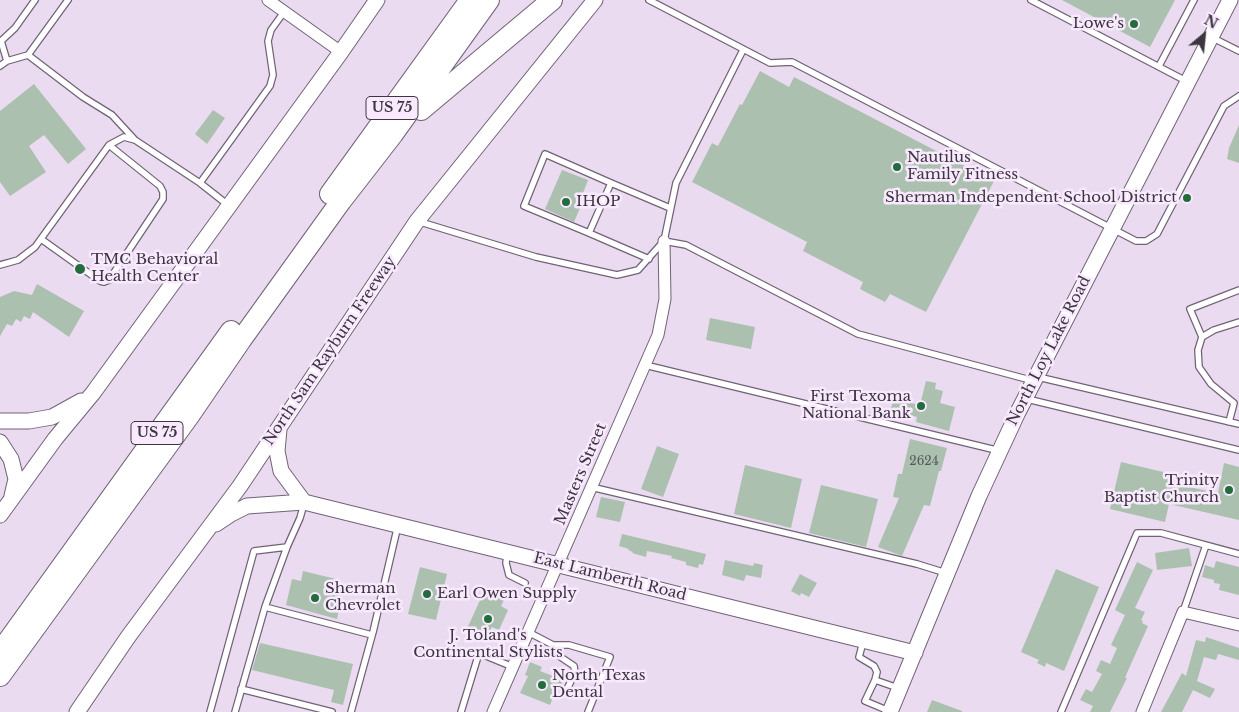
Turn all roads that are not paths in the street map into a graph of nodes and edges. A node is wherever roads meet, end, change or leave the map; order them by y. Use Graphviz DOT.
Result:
graph roads {
  1 [pos="35,0"];
  2 [pos="68,0"];
  3 [pos="268,0"];
  4 [pos="377,0"];
  5 [pos="470,0"];
  6 [pos="488,0"];
  7 [pos="552,0"];
  8 [pos="595,0"];
  9 [pos="649,0"];
  10 [pos="1031,0"];
  11 [pos="1194,0"];
  12 [pos="1230,0"];
  13 [pos="284,12"];
  14 [pos="1211,37"];
  15 [pos="743,50"];
  16 [pos="1239,51"];
  17 [pos="341,52"];
  18 [pos="28,55"];
  19 [pos="7,61"];
  20 [pos="0,66"];
  21 [pos="1159,66"];
  22 [pos="1188,82"];
  23 [pos="1239,96"];
  24 [pos="393,134"];
  25 [pos="135,140"];
  26 [pos="109,145"];
  27 [pos="200,183"];
  28 [pos="611,184"];
  29 [pos="228,206"];
  30 [pos="670,208"];
  31 [pos="417,221"];
  32 [pos="1111,229"];
  33 [pos="589,233"];
  34 [pos="41,239"];
  35 [pos="664,240"];
  36 [pos="649,259"];
  37 [pos="0,265"];
  38 [pos="1239,290"];
  39 [pos="1239,322"];
  40 [pos="1202,337"];
  41 [pos="645,365"];
  42 [pos="1035,379"];
  43 [pos="93,393"];
  44 [pos="1025,398"];
  45 [pos="0,421"];
  46 [pos="1229,422"];
  47 [pos="1239,424"];
  48 [pos="279,426"];
  49 [pos="0,442"];
  50 [pos="1000,450"];
  51 [pos="1239,450"];
  52 [pos="592,487"];
  53 [pos="11,500"];
  54 [pos="304,502"];
  55 [pos="0,515"];
  56 [pos="398,525"];
  57 [pos="209,529"];
  58 [pos="1206,545"];
  59 [pos="286,547"];
  60 [pos="508,552"];
  61 [pos="1239,554"];
  62 [pos="558,564"];
  63 [pos="948,573"];
  64 [pos="524,582"];
  65 [pos="265,607"];
  66 [pos="1183,612"];
  67 [pos="1239,626"];
  68 [pos="528,632"];
  69 [pos="372,635"];
  70 [pos="864,641"];
  71 [pos="553,645"];
  72 [pos="0,652"];
  73 [pos="915,654"];
  74 [pos="513,666"];
  75 [pos="0,676"];
  76 [pos="875,680"];
  77 [pos="241,689"];
  78 [pos="900,689"];
  79 [pos="566,691"];
  80 [pos="77,712"];
  81 [pos="210,712"];
  82 [pos="235,712"];
  83 [pos="332,712"];
  84 [pos="351,712"];
  85 [pos="461,712"];
  86 [pos="493,712"];
  87 [pos="588,712"];
  88 [pos="890,712"];
  89 [pos="1061,712"];
  90 [pos="1142,712"];
  1 -- 19 [label="lane"];
  2 -- 18 [label="lane"];
  3 -- 13 [label="street"];
  4 -- 17 [label="main road"];
  5 -- 72 [label="highway, US 75"];
  6 -- 24 [label="highway, US 75"];
  7 -- 24 [label="highway"];
  8 -- 31 [label="main road, North Sam Rayburn Freeway"];
  9 -- 15 [label="lane"];
  10 -- 21 [label="lane"];
  11 -- 21 [label="lane"];
  12 -- 14 [label="main road, North Loy Lake Road"];
  13 -- 17 [label="street"];
  13 -- 27 [label="lane"];
  14 -- 16 [label="lane"];
  14 -- 22 [label="main road, North Loy Lake Road"];
  15 -- 30 [label="lane"];
  15 -- 32 [label="lane"];
  17 -- 29 [label="main road"];
  18 -- 19 [label="lane"];
  18 -- 25 [label="lane"];
  19 -- 20 [label="lane"];
  21 -- 22 [label="lane"];
  22 -- 32 [label="main road, North Loy Lake Road"];
  23 -- 32 [label="lane"];
  24 -- 75 [label="highway, US 75"];
  25 -- 26 [label="lane"];
  25 -- 27 [label="lane"];
  26 -- 34 [label="lane"];
  26 -- 34 [label="lane"];
  27 -- 29 [label="lane"];
  28 -- 30 [label="lane"];
  28 -- 33 [label="lane"];
  28 -- 33 [label="lane"];
  29 -- 43 [label="main road"];
  30 -- 35 [label="lane"];
  31 -- 36 [label="lane"];
  31 -- 48 [label="main road, North Sam Rayburn Freeway"];
  32 -- 42 [label="main road, North Loy Lake Road"];
  33 -- 36 [label="lane"];
  34 -- 37 [label="lane"];
  35 -- 36 [label="lane"];
  35 -- 41 [label="street, Masters Street"];
  35 -- 42 [label="lane"];
  38 -- 40 [label="lane"];
  39 -- 40 [label="lane"];
  40 -- 46 [label="lane"];
  41 -- 50 [label="lane"];
  41 -- 52 [label="street, Masters Street"];
  42 -- 44 [label="main road, North Loy Lake Road"];
  42 -- 46 [label="lane"];
  43 -- 45 [label="main road"];
  43 -- 53 [label="main road"];
  44 -- 50 [label="main road, North Loy Lake Road"];
  44 -- 51 [label="lane"];
  46 -- 47 [label="lane"];
  48 -- 54 [label="main road"];
  48 -- 57 [label="main road, North Sam Rayburn Freeway"];
  49 -- 53 [label="main road"];
  50 -- 63 [label="main road, North Loy Lake Road"];
  52 -- 62 [label="street, Masters Street"];
  52 -- 63 [label="lane"];
  53 -- 55 [label="main road"];
  54 -- 56 [label="main road, East Lamberth Road"];
  54 -- 57 [label="main road, East Lamberth Road"];
  54 -- 59 [label="lane"];
  56 -- 60 [label="main road, East Lamberth Road"];
  56 -- 69 [label="lane"];
  57 -- 80 [label="main road, North Sam Rayburn Freeway"];
  58 -- 61 [label="lane"];
  58 -- 66 [label="lane"];
  58 -- 89 [label="lane"];
  59 -- 65 [label="lane"];
  59 -- 81 [label="lane"];
  60 -- 62 [label="main road, East Lamberth Road"];
  60 -- 64 [label="lane"];
  62 -- 68 [label="street, Masters Street"];
  62 -- 70 [label="main road, East Lamberth Road"];
  63 -- 73 [label="main road, North Loy Lake Road"];
  65 -- 69 [label="lane"];
  65 -- 77 [label="lane"];
  66 -- 67 [label="street"];
  66 -- 90 [label="street"];
  68 -- 71 [label="lane"];
  68 -- 74 [label="street, Masters Street"];
  69 -- 84 [label="lane"];
  70 -- 73 [label="main road, East Lamberth Road"];
  70 -- 76 [label="lane"];
  71 -- 79 [label="lane"];
  71 -- 87 [label="lane"];
  73 -- 78 [label="main road, North Loy Lake Road"];
  74 -- 85 [label="lane"];
  74 -- 86 [label="street, Masters Street"];
  76 -- 78 [label="lane"];
  76 -- 88 [label="lane"];
  77 -- 82 [label="lane"];
  77 -- 83 [label="lane"];
  78 -- 88 [label="main road, North Loy Lake Road"];
}
